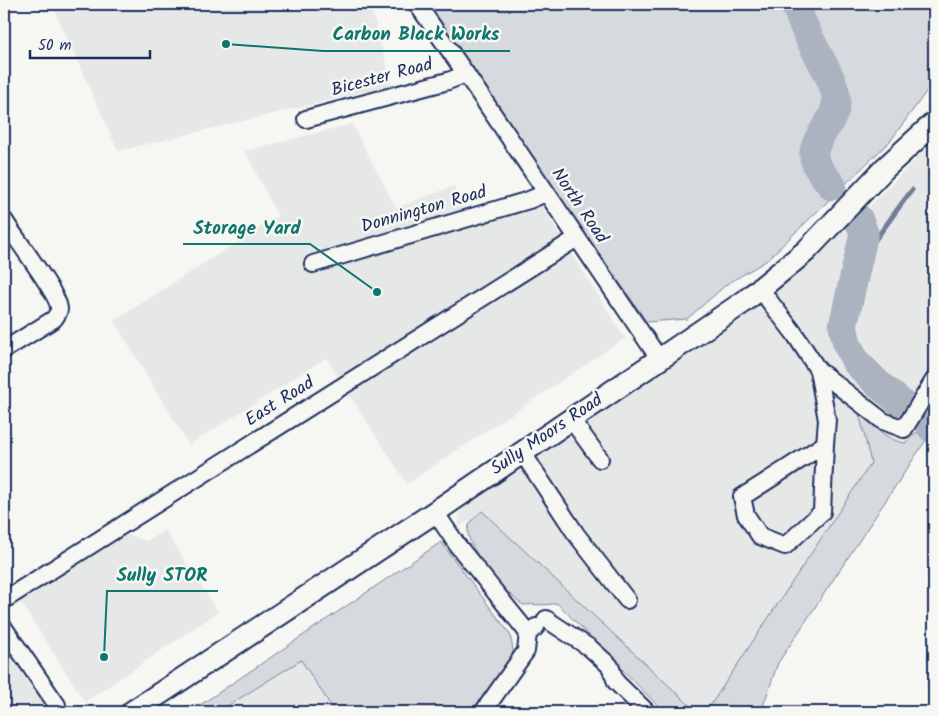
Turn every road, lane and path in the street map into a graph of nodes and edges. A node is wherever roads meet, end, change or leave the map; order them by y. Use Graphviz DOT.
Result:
graph roads {
  1 [pos="417,4"];
  2 [pos="466,74"];
  3 [pos="306,119"];
  4 [pos="934,123"];
  5 [pos="546,192"];
  6 [pos="4,220"];
  7 [pos="577,238"];
  8 [pos="314,264"];
  9 [pos="760,289"];
  10 [pos="4,350"];
  11 [pos="660,360"];
  12 [pos="818,370"];
  13 [pos="934,380"];
  14 [pos="571,419"];
  15 [pos="826,444"];
  16 [pos="522,452"];
  17 [pos="600,459"];
  18 [pos="435,512"];
  19 [pos="4,600"];
  20 [pos="627,600"];
  21 [pos="4,628"];
  22 [pos="528,633"];
  23 [pos="155,706"];
  24 [pos="55,712"];
  25 [pos="132,712"];
  26 [pos="483,712"];
  27 [pos="647,712"];
  1 -- 2 [label="lane, North Road"];
  2 -- 3 [label="lane, Bicester Road"];
  2 -- 5 [label="lane, North Road"];
  4 -- 9 [label="main road, Sully Moors Road"];
  5 -- 7 [label="lane, North Road"];
  5 -- 8 [label="lane, Donnington Road"];
  6 -- 10 [label="lane"];
  7 -- 11 [label="lane, North Road"];
  7 -- 19 [label="lane, East Road"];
  9 -- 11 [label="main road, Sully Moors Road"];
  9 -- 12 [label="lane"];
  11 -- 14 [label="main road, Sully Moors Road"];
  12 -- 13 [label="lane"];
  12 -- 15 [label="lane"];
  14 -- 16 [label="main road, Sully Moors Road"];
  14 -- 17 [label="lane"];
  15 -- 15 [label="lane"];
  16 -- 18 [label="main road, Sully Moors Road"];
  16 -- 20 [label="lane"];
  18 -- 22 [label="lane"];
  18 -- 23 [label="main road, Sully Moors Road"];
  21 -- 24 [label="lane"];
  22 -- 26 [label="lane"];
  22 -- 27 [label="lane"];
  23 -- 25 [label="main road, Sully Moors Road"];
}
